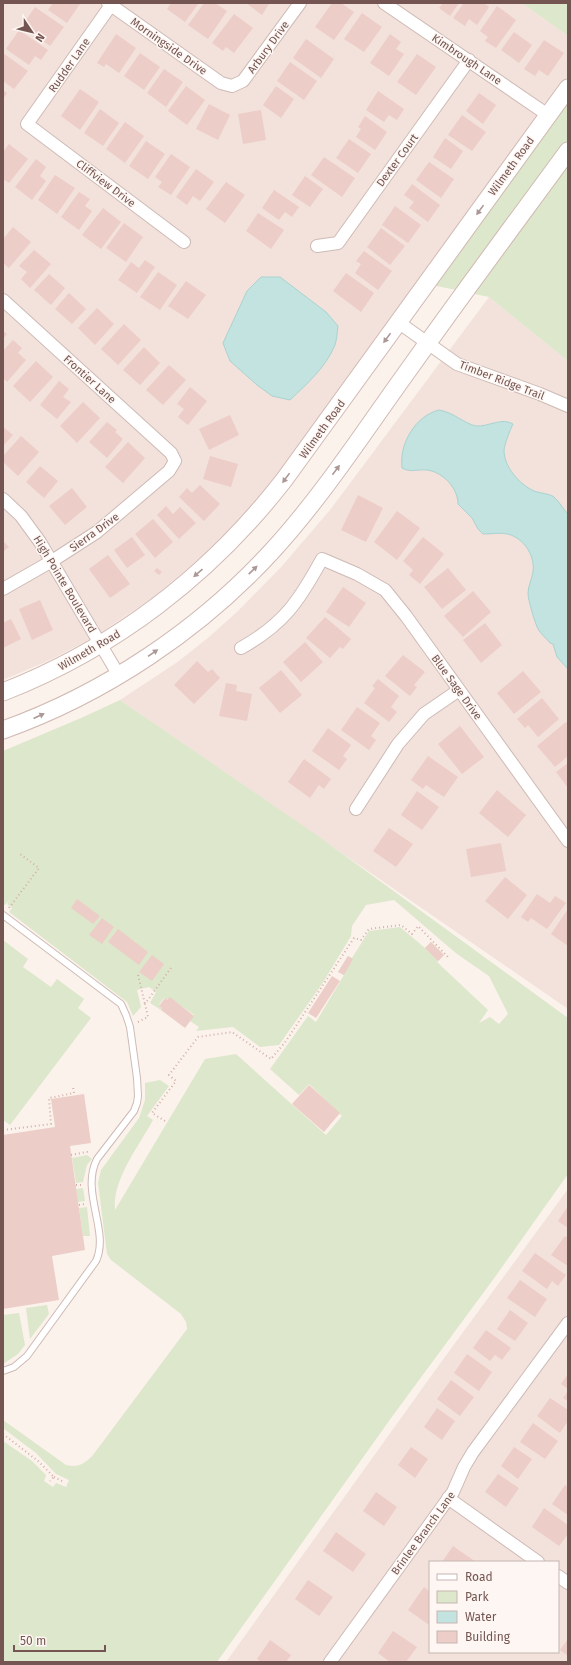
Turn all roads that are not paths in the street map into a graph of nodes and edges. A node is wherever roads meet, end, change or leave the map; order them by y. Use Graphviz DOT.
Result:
graph roads {
  1 [pos="300,3"];
  2 [pos="384,3"];
  3 [pos="109,4"];
  4 [pos="469,60"];
  5 [pos="232,86"];
  6 [pos="568,88"];
  7 [pos="548,115"];
  8 [pos="27,124"];
  9 [pos="568,151"];
  10 [pos="184,242"];
  11 [pos="317,246"];
  12 [pos="3,300"];
  13 [pos="398,322"];
  14 [pos="427,344"];
  15 [pos="568,406"];
  16 [pos="175,461"];
  17 [pos="3,499"];
  18 [pos="52,561"];
  19 [pos="3,589"];
  20 [pos="101,645"];
  21 [pos="241,648"];
  22 [pos="118,674"];
  23 [pos="459,690"];
  24 [pos="3,692"];
  25 [pos="3,730"];
  26 [pos="356,809"];
  27 [pos="568,841"];
  28 [pos="5,913"];
  29 [pos="568,1323"];
  30 [pos="3,1371"];
  31 [pos="448,1498"];
  32 [pos="537,1561"];
  33 [pos="559,1577"];
  34 [pos="568,1583"];
  35 [pos="330,1662"];
  1 -- 5 [label="street, Arbury Drive"];
  2 -- 4 [label="street, Kimbrough Lane"];
  3 -- 5 [label="street, Morningside Drive"];
  3 -- 8 [label="street, Rudder Lane"];
  4 -- 7 [label="street, Kimbrough Lane"];
  4 -- 11 [label="street, Dexter Court"];
  6 -- 7 [label="main road, Wilmeth Road"];
  7 -- 13 [label="main road, Wilmeth Road, one-way"];
  8 -- 10 [label="street, Cliffview Drive"];
  9 -- 14 [label="main road"];
  12 -- 16 [label="street, Frontier Lane"];
  13 -- 14 [label="street, Timber Ridge Trail"];
  13 -- 20 [label="main road, Wilmeth Road, one-way"];
  14 -- 15 [label="street, Timber Ridge Trail"];
  22 -- 14 [label="main road, one-way"];
  16 -- 18 [label="street, Sierra Drive"];
  17 -- 18 [label="street, High Pointe Boulevard"];
  18 -- 19 [label="street, Sierra Drive"];
  18 -- 20 [label="street, High Pointe Boulevard"];
  20 -- 22 [label="street, High Pointe Boulevard"];
  20 -- 24 [label="main road, Wilmeth Road"];
  21 -- 23 [label="street, Blue Sage Drive"];
  25 -- 22 [label="main road, one-way"];
  23 -- 26 [label="street"];
  23 -- 27 [label="street, Blue Sage Drive"];
  28 -- 30 [label="lane"];
  29 -- 31 [label="street, Brinlee Branch Lane"];
  31 -- 32 [label="street"];
  31 -- 35 [label="street, Brinlee Branch Lane"];
  33 -- 34 [label="street"];
}
